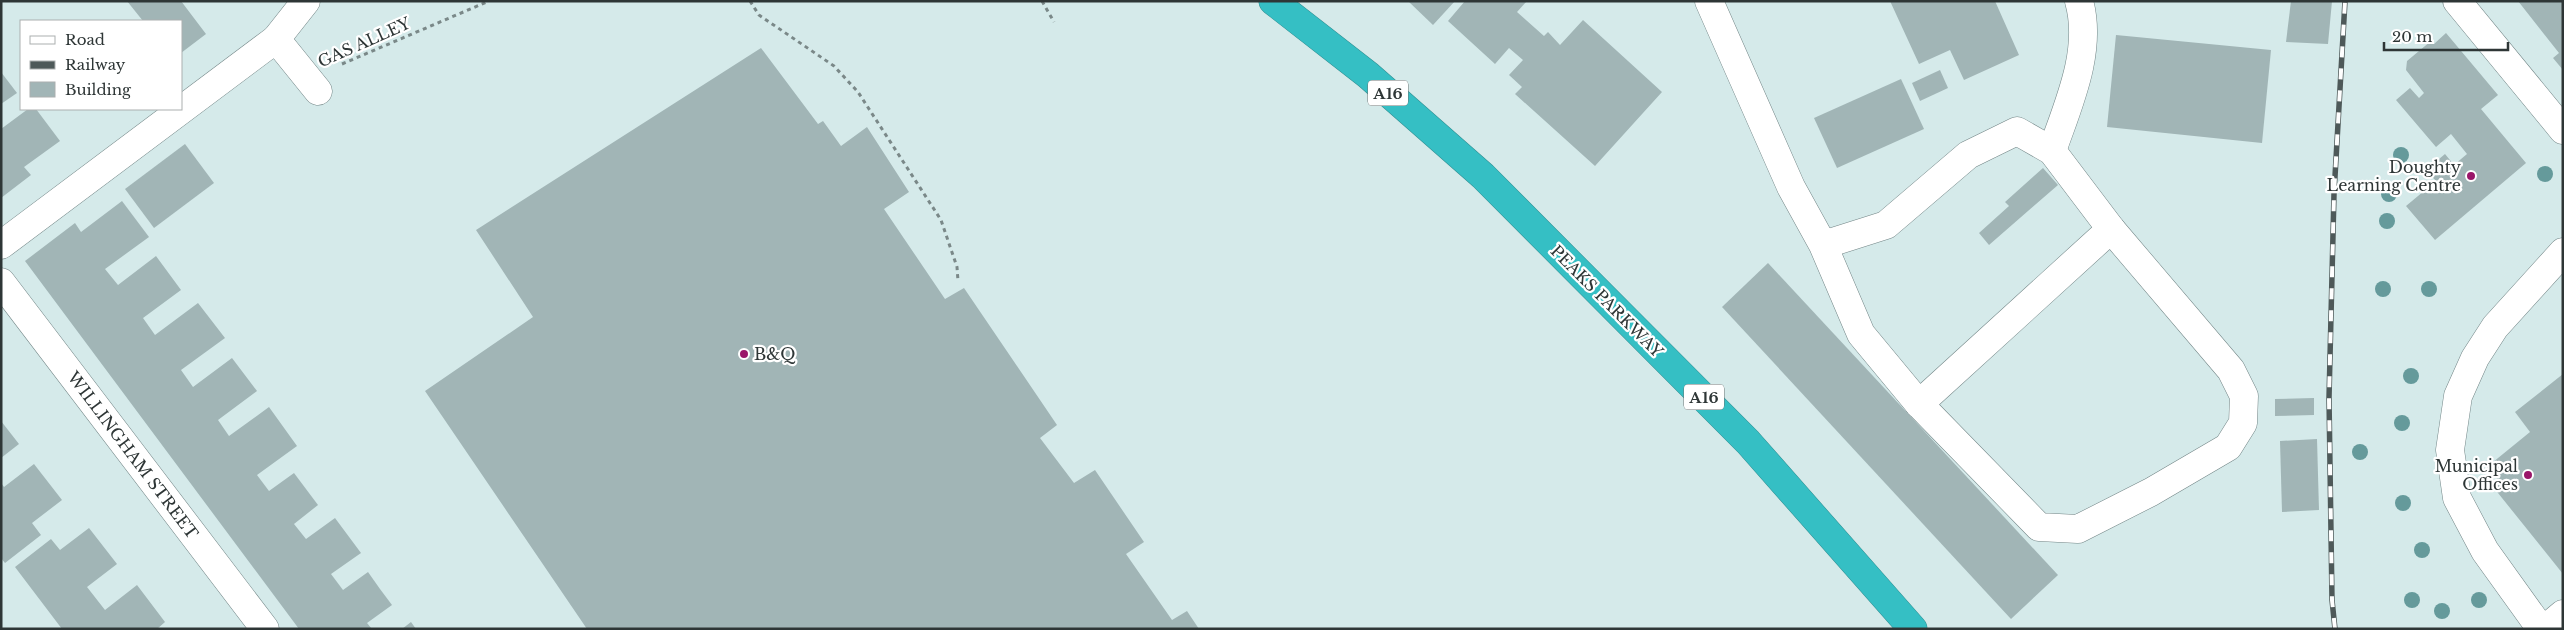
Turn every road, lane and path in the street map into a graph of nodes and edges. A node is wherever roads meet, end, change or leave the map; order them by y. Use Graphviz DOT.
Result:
graph roads {
  1 [pos="306,1"];
  2 [pos="489,1"];
  3 [pos="750,1"];
  4 [pos="1042,1"];
  5 [pos="1273,1"];
  6 [pos="1709,1"];
  7 [pos="2079,1"];
  8 [pos="2457,1"];
  9 [pos="1054,22"];
  10 [pos="276,39"];
  11 [pos="318,91"];
  12 [pos="182,109"];
  13 [pos="181,110"];
  14 [pos="2563,130"];
  15 [pos="2052,152"];
  16 [pos="2111,229"];
  17 [pos="1,245"];
  18 [pos="1823,245"];
  19 [pos="2563,252"];
  20 [pos="958,281"];
  21 [pos="1,282"];
  22 [pos="1919,404"];
  23 [pos="2563,614"];
  24 [pos="265,629"];
  25 [pos="1913,629"];
  26 [pos="2541,629"];
  27 [pos="2545,629"];
  1 -- 10 [label="street"];
  2 -- 11 [label="path, GAS ALLEY"];
  3 -- 20 [label="path"];
  4 -- 9 [label="path"];
  5 -- 25 [label="highway, PEAKS PARKWAY / A16"];
  6 -- 18 [label="street"];
  7 -- 15 [label="street"];
  8 -- 14 [label="street"];
  10 -- 11 [label="street"];
  10 -- 12 [label="street"];
  13 -- 17 [label="street"];
  15 -- 16 [label="street"];
  15 -- 18 [label="street"];
  16 -- 22 [label="street"];
  16 -- 22 [label="street"];
  18 -- 22 [label="street"];
  19 -- 26 [label="street"];
  21 -- 24 [label="street, WILLINGHAM STREET"];
  23 -- 27 [label="street"];
}
